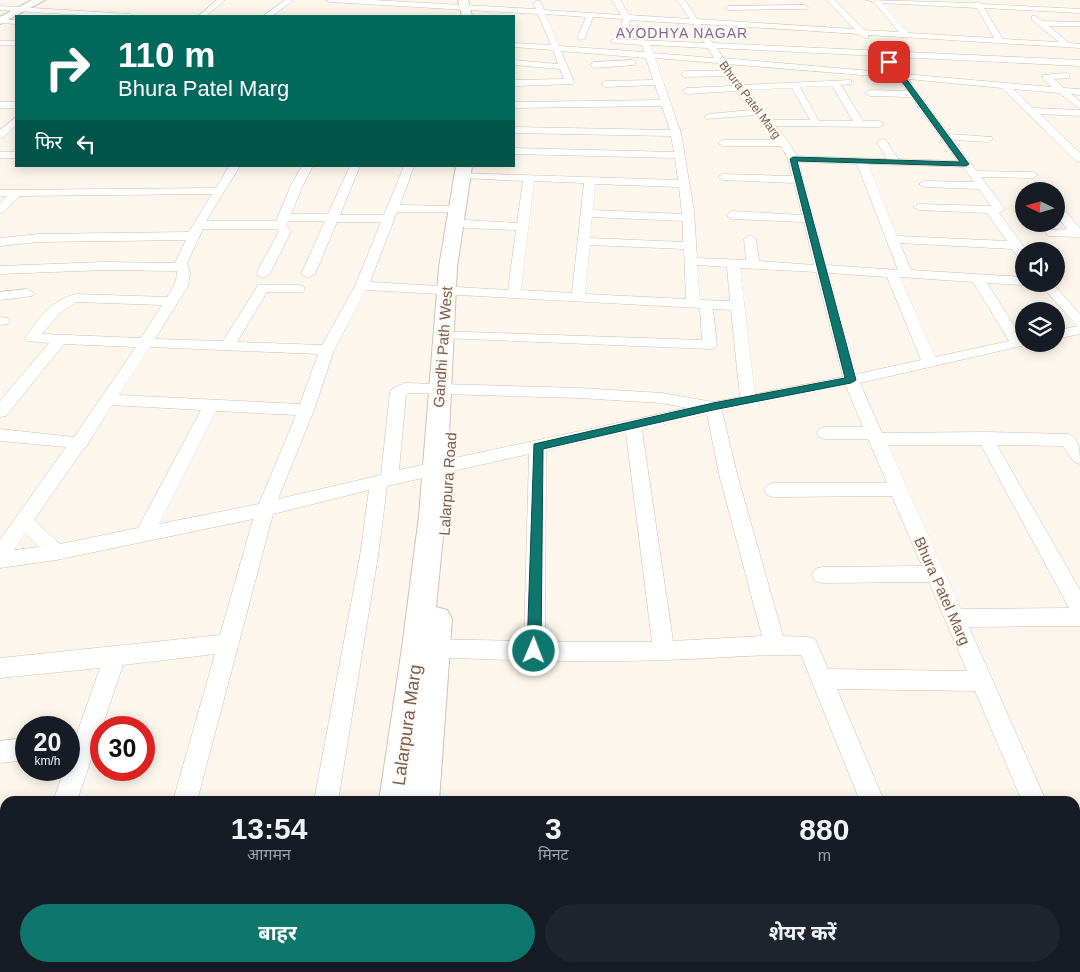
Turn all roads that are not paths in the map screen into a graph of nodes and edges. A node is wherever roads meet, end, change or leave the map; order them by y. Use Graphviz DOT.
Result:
graph roads {
  1 [pos="40,0"];
  2 [pos="221,0"];
  3 [pos="290,0"];
  4 [pos="330,0"];
  5 [pos="494,0"];
  6 [pos="536,0"];
  7 [pos="616,0"];
  8 [pos="681,0"];
  9 [pos="760,0"];
  10 [pos="831,0"];
  11 [pos="870,0"];
  12 [pos="876,0"];
  13 [pos="347,1"];
  14 [pos="978,4"];
  15 [pos="408,5"];
  16 [pos="766,7"];
  17 [pos="804,7"];
  18 [pos="0,8"];
  19 [pos="462,8"];
  20 [pos="728,8"];
  21 [pos="20,10"];
  22 [pos="1080,11"];
  23 [pos="541,12"];
  24 [pos="401,13"];
  25 [pos="497,13"];
  26 [pos="112,15"];
  27 [pos="203,15"];
  28 [pos="268,15"];
  29 [pos="590,16"];
  30 [pos="627,18"];
  31 [pos="808,19"];
  32 [pos="0,21"];
  33 [pos="15,22"];
  34 [pos="694,22"];
  35 [pos="1080,24"];
  36 [pos="808,29"];
  37 [pos="861,32"];
  38 [pos="542,35"];
  39 [pos="906,35"];
  40 [pos="555,36"];
  41 [pos="783,38"];
  42 [pos="591,39"];
  43 [pos="600,40"];
  44 [pos="620,41"];
  45 [pos="833,41"];
  46 [pos="1000,41"];
  47 [pos="645,42"];
  48 [pos="0,43"];
  49 [pos="15,43"];
  50 [pos="709,44"];
  51 [pos="515,46"];
  52 [pos="923,46"];
  53 [pos="1068,46"];
  54 [pos="1080,46"];
  55 [pos="556,48"];
  56 [pos="846,51"];
  57 [pos="882,53"];
  58 [pos="651,59"];
  59 [pos="1010,60"];
  60 [pos="721,62"];
  61 [pos="515,63"];
  62 [pos="1080,63"];
  63 [pos="594,65"];
  64 [pos="564,67"];
  65 [pos="983,68"];
  66 [pos="935,70"];
  67 [pos="852,72"];
  68 [pos="729,73"];
  69 [pos="685,74"];
  70 [pos="899,74"];
  71 [pos="1066,76"];
  72 [pos="659,82"];
  73 [pos="848,82"];
  74 [pos="515,83"];
  75 [pos="835,83"];
  76 [pos="605,84"];
  77 [pos="795,86"];
  78 [pos="1005,86"];
  79 [pos="740,89"];
  80 [pos="687,91"];
  81 [pos="1062,91"];
  82 [pos="1080,92"];
  83 [pos="870,93"];
  84 [pos="548,94"];
  85 [pos="915,94"];
  86 [pos="666,103"];
  87 [pos="0,105"];
  88 [pos="15,105"];
  89 [pos="515,106"];
  90 [pos="1080,106"];
  91 [pos="1030,111"];
  92 [pos="759,112"];
  93 [pos="1080,112"];
  94 [pos="709,117"];
  95 [pos="768,123"];
  96 [pos="816,123"];
  97 [pos="860,124"];
  98 [pos="879,124"];
  99 [pos="10,125"];
  100 [pos="515,130"];
  101 [pos="676,133"];
  102 [pos="0,135"];
  103 [pos="946,137"];
  104 [pos="988,139"];
  105 [pos="882,142"];
  106 [pos="723,143"];
  107 [pos="784,143"];
  108 [pos="515,152"];
  109 [pos="0,155"];
  110 [pos="15,155"];
  111 [pos="679,155"];
  112 [pos="793,159"];
  113 [pos="1080,159"];
  114 [pos="861,161"];
  115 [pos="895,162"];
  116 [pos="966,164"];
  117 [pos="234,167"];
  118 [pos="307,167"];
  119 [pos="355,167"];
  120 [pos="409,167"];
  121 [pos="468,171"];
  122 [pos="973,174"];
  123 [pos="1033,175"];
  124 [pos="723,177"];
  125 [pos="529,178"];
  126 [pos="590,180"];
  127 [pos="798,180"];
  128 [pos="684,184"];
  129 [pos="924,184"];
  130 [pos="982,186"];
  131 [pos="220,191"];
  132 [pos="0,193"];
  133 [pos="16,193"];
  134 [pos="919,207"];
  135 [pos="0,210"];
  136 [pos="990,210"];
  137 [pos="586,213"];
  138 [pos="390,214"];
  139 [pos="732,215"];
  140 [pos="460,217"];
  141 [pos="1065,217"];
  142 [pos="332,218"];
  143 [pos="688,218"];
  144 [pos="809,219"];
  145 [pos="282,221"];
  146 [pos="523,227"];
  147 [pos="196,230"];
  148 [pos="1052,233"];
  149 [pos="1079,233"];
  150 [pos="750,239"];
  151 [pos="893,239"];
  152 [pos="584,241"];
  153 [pos="0,242"];
  154 [pos="1015,245"];
  155 [pos="690,246"];
  156 [pos="691,261"];
  157 [pos="733,264"];
  158 [pos="753,265"];
  159 [pos="182,267"];
  160 [pos="822,269"];
  161 [pos="0,270"];
  162 [pos="899,273"];
  163 [pos="308,274"];
  164 [pos="977,278"];
  165 [pos="265,280"];
  166 [pos="1015,280"];
  167 [pos="362,286"];
  168 [pos="298,289"];
  169 [pos="452,291"];
  170 [pos="1053,292"];
  171 [pos="27,293"];
  172 [pos="514,294"];
  173 [pos="0,296"];
  174 [pos="578,298"];
  175 [pos="170,301"];
  176 [pos="699,304"];
  177 [pos="738,306"];
  178 [pos="1080,323"];
  179 [pos="1080,330"];
  180 [pos="1065,333"];
  181 [pos="449,334"];
  182 [pos="1015,334"];
  183 [pos="59,340"];
  184 [pos="145,343"];
  185 [pos="1015,344"];
  186 [pos="227,346"];
  187 [pos="327,350"];
  188 [pos="930,363"];
  189 [pos="851,380"];
  190 [pos="446,387"];
  191 [pos="108,400"];
  192 [pos="748,400"];
  193 [pos="211,406"];
  194 [pos="713,407"];
  195 [pos="306,410"];
  196 [pos="0,412"];
  197 [pos="633,426"];
  198 [pos="825,433"];
  199 [pos="0,435"];
  200 [pos="875,436"];
  201 [pos="985,438"];
  202 [pos="80,443"];
  203 [pos="538,446"];
  204 [pos="1080,458"];
  205 [pos="443,467"];
  206 [pos="384,482"];
  207 [pos="898,489"];
  208 [pos="773,490"];
  209 [pos="265,510"];
  210 [pos="24,521"];
  211 [pos="146,532"];
  212 [pos="56,552"];
  213 [pos="0,556"];
  214 [pos="0,560"];
  215 [pos="935,574"];
  216 [pos="822,575"];
  217 [pos="1080,609"];
  218 [pos="1080,617"];
  219 [pos="954,618"];
  220 [pos="229,642"];
  221 [pos="775,645"];
  222 [pos="426,648"];
  223 [pos="664,650"];
  224 [pos="534,651"];
  225 [pos="115,656"];
  226 [pos="0,668"];
  227 [pos="822,679"];
  228 [pos="982,681"];
  229 [pos="15,751"];
  230 [pos="0,752"];
  231 [pos="67,796"];
  232 [pos="186,796"];
  233 [pos="327,796"];
  234 [pos="397,796"];
  235 [pos="422,796"];
  236 [pos="870,796"];
  237 [pos="1032,796"];
  238 [pos="1069,972"];
  239 [pos="1080,972"];
  1 -- 21 [label="street"];
  2 -- 27 [label="street"];
  3 -- 28 [label="street"];
  4 -- 13 [label="street"];
  5 -- 25 [label="street"];
  6 -- 23 [label="street"];
  7 -- 30 [label="street"];
  8 -- 34 [label="street, Bhura Patel Marg"];
  9 -- 16 [label="street"];
  10 -- 37 [label="street"];
  11 -- 12 [label="street"];
  12 -- 14 [label="street"];
  12 -- 39 [label="street"];
  13 -- 15 [label="street"];
  14 -- 22 [label="street"];
  14 -- 46 [label="street"];
  15 -- 19 [label="street"];
  15 -- 24 [label="street"];
  16 -- 17 [label="street"];
  16 -- 20 [label="street"];
  18 -- 21 [label="street"];
  19 -- 25 [label="street"];
  21 -- 26 [label="street"];
  21 -- 32 [label="street"];
  23 -- 25 [label="street"];
  23 -- 29 [label="street"];
  23 -- 40 [label="street"];
  29 -- 30 [label="street"];
  29 -- 42 [label="street"];
  30 -- 34 [label="street"];
  30 -- 44 [label="street"];
  31 -- 36 [label="street"];
  32 -- 33 [label="street"];
  34 -- 41 [label="street"];
  34 -- 50 [label="street, Bhura Patel Marg"];
  35 -- 53 [label="street"];
  36 -- 41 [label="street"];
  36 -- 45 [label="street"];
  37 -- 39 [label="street"];
  37 -- 45 [label="street"];
  37 -- 57 [label="street"];
  38 -- 40 [label="street"];
  39 -- 52 [label="street"];
  40 -- 55 [label="street"];
  41 -- 45 [label="street"];
  41 -- 50 [label="street"];
  43 -- 44 [label="street"];
  44 -- 47 [label="street"];
  45 -- 56 [label="street"];
  46 -- 52 [label="street"];
  46 -- 53 [label="street"];
  47 -- 50 [label="street"];
  47 -- 58 [label="street"];
  48 -- 49 [label="street"];
  50 -- 60 [label="street, Bhura Patel Marg"];
  51 -- 55 [label="street"];
  52 -- 57 [label="street"];
  52 -- 59 [label="street"];
  53 -- 54 [label="street"];
  55 -- 58 [label="street"];
  55 -- 64 [label="street"];
  56 -- 57 [label="street"];
  56 -- 67 [label="street"];
  57 -- 70 [label="street"];
  58 -- 60 [label="street"];
  58 -- 63 [label="street"];
  58 -- 72 [label="street"];
  59 -- 62 [label="street"];
  59 -- 65 [label="street"];
  60 -- 67 [label="street"];
  60 -- 68 [label="street, Bhura Patel Marg"];
  61 -- 64 [label="street"];
  64 -- 84 [label="street"];
  66 -- 70 [label="street"];
  67 -- 70 [label="street"];
  68 -- 69 [label="street"];
  68 -- 79 [label="street, Bhura Patel Marg"];
  70 -- 78 [label="street"];
  70 -- 85 [label="street"];
  71 -- 81 [label="street"];
  72 -- 76 [label="street"];
  72 -- 86 [label="street"];
  73 -- 75 [label="street"];
  74 -- 84 [label="street"];
  75 -- 77 [label="street"];
  75 -- 97 [label="street"];
  77 -- 79 [label="street"];
  77 -- 96 [label="street"];
  78 -- 81 [label="street"];
  78 -- 91 [label="street"];
  79 -- 80 [label="street"];
  79 -- 92 [label="street, Bhura Patel Marg"];
  81 -- 82 [label="street"];
  81 -- 90 [label="street"];
  83 -- 85 [label="street"];
  84 -- 86 [label="street"];
  84 -- 89 [label="street"];
  85 -- 103 [label="street"];
  86 -- 101 [label="street"];
  87 -- 88 [label="street"];
  91 -- 93 [label="street"];
  91 -- 113 [label="street"];
  92 -- 94 [label="street"];
  92 -- 95 [label="street, Bhura Patel Marg"];
  95 -- 96 [label="street"];
  95 -- 107 [label="street, Bhura Patel Marg"];
  96 -- 97 [label="street"];
  97 -- 98 [label="street"];
  99 -- 102 [label="street"];
  100 -- 101 [label="street"];
  101 -- 111 [label="street"];
  103 -- 104 [label="street"];
  103 -- 116 [label="street"];
  105 -- 115 [label="street"];
  106 -- 107 [label="street"];
  107 -- 112 [label="street, Bhura Patel Marg"];
  108 -- 111 [label="street"];
  109 -- 110 [label="street"];
  111 -- 128 [label="street"];
  112 -- 114 [label="street"];
  112 -- 127 [label="street, Bhura Patel Marg"];
  114 -- 115 [label="street"];
  114 -- 151 [label="street"];
  115 -- 116 [label="street"];
  116 -- 122 [label="street"];
  117 -- 131 [label="street"];
  118 -- 145 [label="street"];
  119 -- 142 [label="street"];
  120 -- 138 [label="street"];
  121 -- 125 [label="street"];
  121 -- 140 [label="street, Lalarpura Road"];
  122 -- 123 [label="street"];
  122 -- 130 [label="street"];
  124 -- 127 [label="street"];
  125 -- 126 [label="street"];
  125 -- 146 [label="street"];
  126 -- 128 [label="street"];
  126 -- 137 [label="street"];
  127 -- 144 [label="street, Bhura Patel Marg"];
  128 -- 143 [label="street"];
  129 -- 130 [label="street"];
  130 -- 136 [label="street"];
  131 -- 133 [label="street"];
  131 -- 147 [label="street"];
  132 -- 133 [label="street"];
  133 -- 135 [label="street"];
  134 -- 136 [label="street"];
  136 -- 154 [label="street"];
  137 -- 143 [label="street"];
  137 -- 152 [label="street"];
  138 -- 140 [label="street"];
  138 -- 142 [label="street"];
  138 -- 167 [label="street"];
  139 -- 144 [label="street"];
  140 -- 146 [label="street"];
  140 -- 169 [label="street, Lalarpura Road"];
  141 -- 149 [label="street"];
  142 -- 145 [label="street"];
  142 -- 163 [label="street"];
  143 -- 155 [label="street"];
  144 -- 160 [label="street, Bhura Patel Marg"];
  145 -- 147 [label="street"];
  145 -- 165 [label="street"];
  146 -- 172 [label="street"];
  147 -- 153 [label="street"];
  147 -- 159 [label="street"];
  148 -- 149 [label="street"];
  150 -- 158 [label="street"];
  151 -- 154 [label="street"];
  151 -- 162 [label="street"];
  152 -- 155 [label="street"];
  152 -- 174 [label="street"];
  155 -- 156 [label="street"];
  156 -- 157 [label="street"];
  156 -- 176 [label="street"];
  157 -- 158 [label="street"];
  157 -- 177 [label="street"];
  158 -- 160 [label="street"];
  159 -- 161 [label="street"];
  159 -- 175 [label="street"];
  160 -- 162 [label="street"];
  160 -- 189 [label="street, Bhura Patel Marg"];
  162 -- 164 [label="street"];
  162 -- 188 [label="street"];
  164 -- 166 [label="street"];
  164 -- 182 [label="street"];
  165 -- 168 [label="street"];
  165 -- 186 [label="street"];
  167 -- 169 [label="street"];
  167 -- 187 [label="street"];
  169 -- 172 [label="street"];
  169 -- 181 [label="street, Lalarpura Road"];
  170 -- 178 [label="street"];
  171 -- 173 [label="street"];
  172 -- 174 [label="street"];
  174 -- 176 [label="street"];
  175 -- 183 [label="street"];
  175 -- 184 [label="street"];
  176 -- 177 [label="street"];
  176 -- 181 [label="street"];
  177 -- 192 [label="street"];
  179 -- 180 [label="street"];
  181 -- 190 [label="street, Lalarpura Road"];
  183 -- 184 [label="street"];
  183 -- 196 [label="street"];
  184 -- 186 [label="street"];
  184 -- 191 [label="street"];
  185 -- 188 [label="street"];
  186 -- 187 [label="street"];
  187 -- 195 [label="street"];
  188 -- 189 [label="street"];
  189 -- 192 [label="street"];
  189 -- 200 [label="street, Bhura Patel Marg"];
  190 -- 194 [label="street"];
  190 -- 205 [label="street, Lalarpura Road"];
  190 -- 206 [label="street"];
  191 -- 193 [label="street"];
  191 -- 202 [label="street"];
  192 -- 194 [label="street"];
  193 -- 195 [label="street"];
  193 -- 211 [label="street"];
  194 -- 197 [label="street"];
  194 -- 221 [label="street"];
  195 -- 209 [label="street"];
  197 -- 203 [label="street"];
  197 -- 223 [label="street"];
  198 -- 200 [label="street"];
  199 -- 202 [label="street"];
  200 -- 201 [label="street"];
  200 -- 207 [label="street, Bhura Patel Marg"];
  201 -- 204 [label="street"];
  201 -- 217 [label="street"];
  202 -- 210 [label="street"];
  203 -- 205 [label="street"];
  203 -- 224 [label="street"];
  205 -- 206 [label="street"];
  205 -- 222 [label="street, Lalarpura Road"];
  206 -- 209 [label="street"];
  206 -- 233 [label="street"];
  207 -- 208 [label="street"];
  207 -- 215 [label="street, Bhura Patel Marg"];
  209 -- 211 [label="street"];
  209 -- 220 [label="street"];
  210 -- 212 [label="street"];
  210 -- 213 [label="street"];
  211 -- 212 [label="street"];
  212 -- 214 [label="street"];
  215 -- 216 [label="street"];
  215 -- 219 [label="street, Bhura Patel Marg"];
  218 -- 219 [label="street"];
  219 -- 228 [label="street, Bhura Patel Marg"];
  220 -- 225 [label="street"];
  220 -- 232 [label="street"];
  221 -- 223 [label="street"];
  221 -- 227 [label="street"];
  222 -- 224 [label="street"];
  222 -- 234 [label="street, Lalarpura Marg"];
  222 -- 235 [label="street, Lalarpura Road"];
  223 -- 224 [label="street"];
  225 -- 226 [label="street"];
  225 -- 231 [label="street"];
  227 -- 228 [label="street"];
  227 -- 236 [label="street"];
  228 -- 237 [label="street, Bhura Patel Marg"];
  229 -- 230 [label="street"];
  238 -- 239 [label="street"];
}
